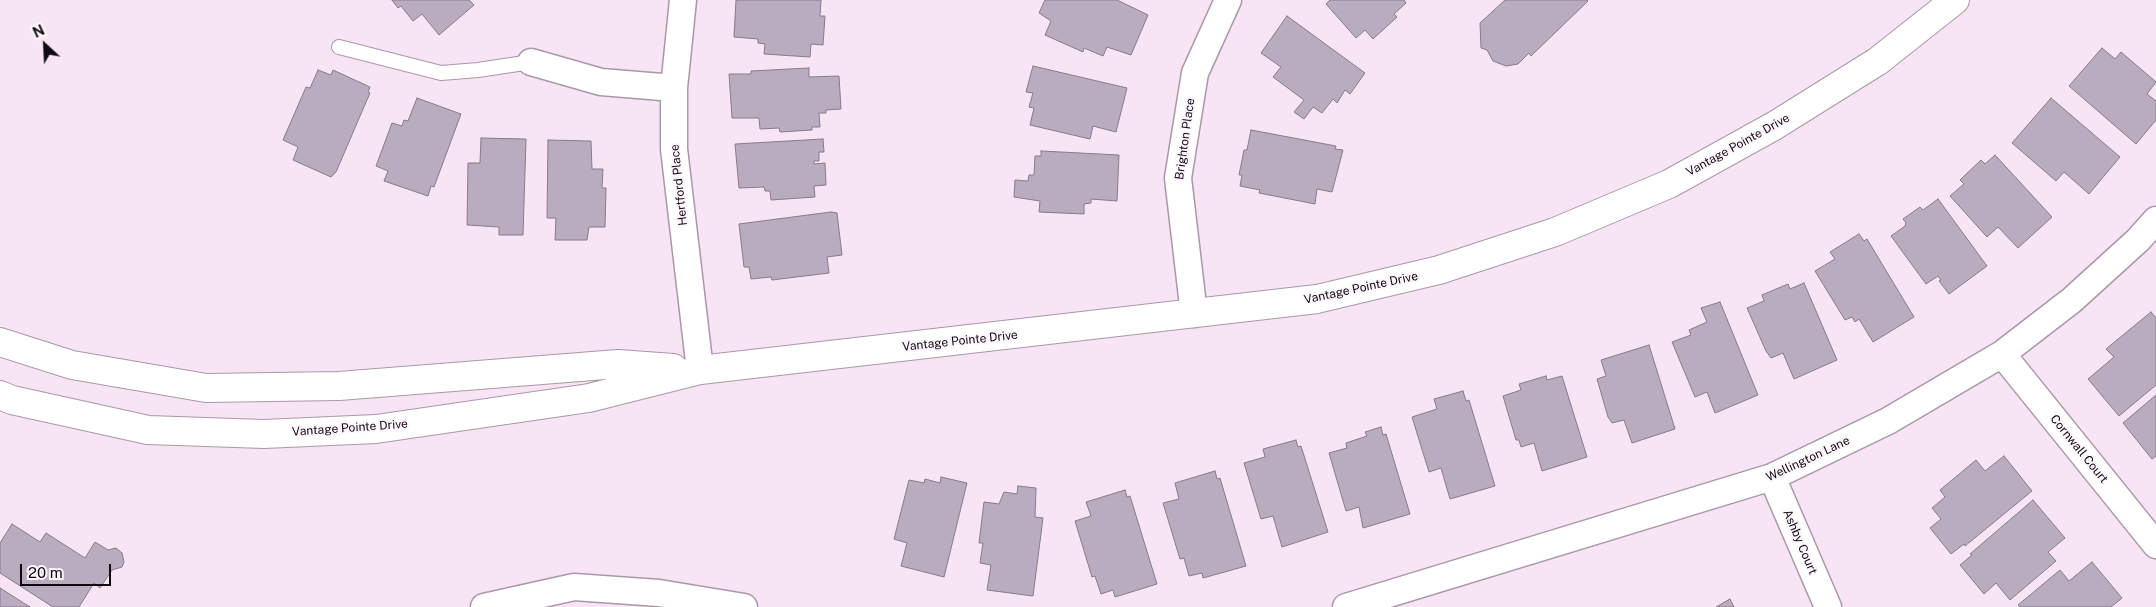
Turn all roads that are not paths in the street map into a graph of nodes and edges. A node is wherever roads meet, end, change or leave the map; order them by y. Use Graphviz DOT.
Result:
graph roads {
  1 [pos="683,0"];
  2 [pos="1228,0"];
  3 [pos="1955,0"];
  4 [pos="339,47"];
  5 [pos="531,62"];
  6 [pos="674,88"];
  7 [pos="2156,220"];
  8 [pos="1194,314"];
  9 [pos="0,342"];
  10 [pos="2002,354"];
  11 [pos="700,370"];
  12 [pos="0,395"];
  13 [pos="1772,476"];
  14 [pos="2156,545"];
  15 [pos="484,607"];
  16 [pos="744,607"];
  17 [pos="1346,607"];
  18 [pos="1828,607"];
  1 -- 6 [label="street, Hertford Place"];
  2 -- 8 [label="street, Brighton Place"];
  3 -- 8 [label="street, Vantage Pointe Drive"];
  4 -- 5 [label="lane"];
  5 -- 6 [label="street"];
  6 -- 11 [label="street, Hertford Place"];
  7 -- 10 [label="street, Wellington Lane"];
  8 -- 11 [label="street, Vantage Pointe Drive"];
  9 -- 11 [label="street, Vantage Pointe Drive"];
  10 -- 13 [label="street, Wellington Lane"];
  10 -- 14 [label="street, Cornwall Court"];
  11 -- 12 [label="street, Vantage Pointe Drive"];
  13 -- 17 [label="street, Wellington Lane"];
  13 -- 18 [label="street, Ashby Court"];
  15 -- 16 [label="street"];
}
